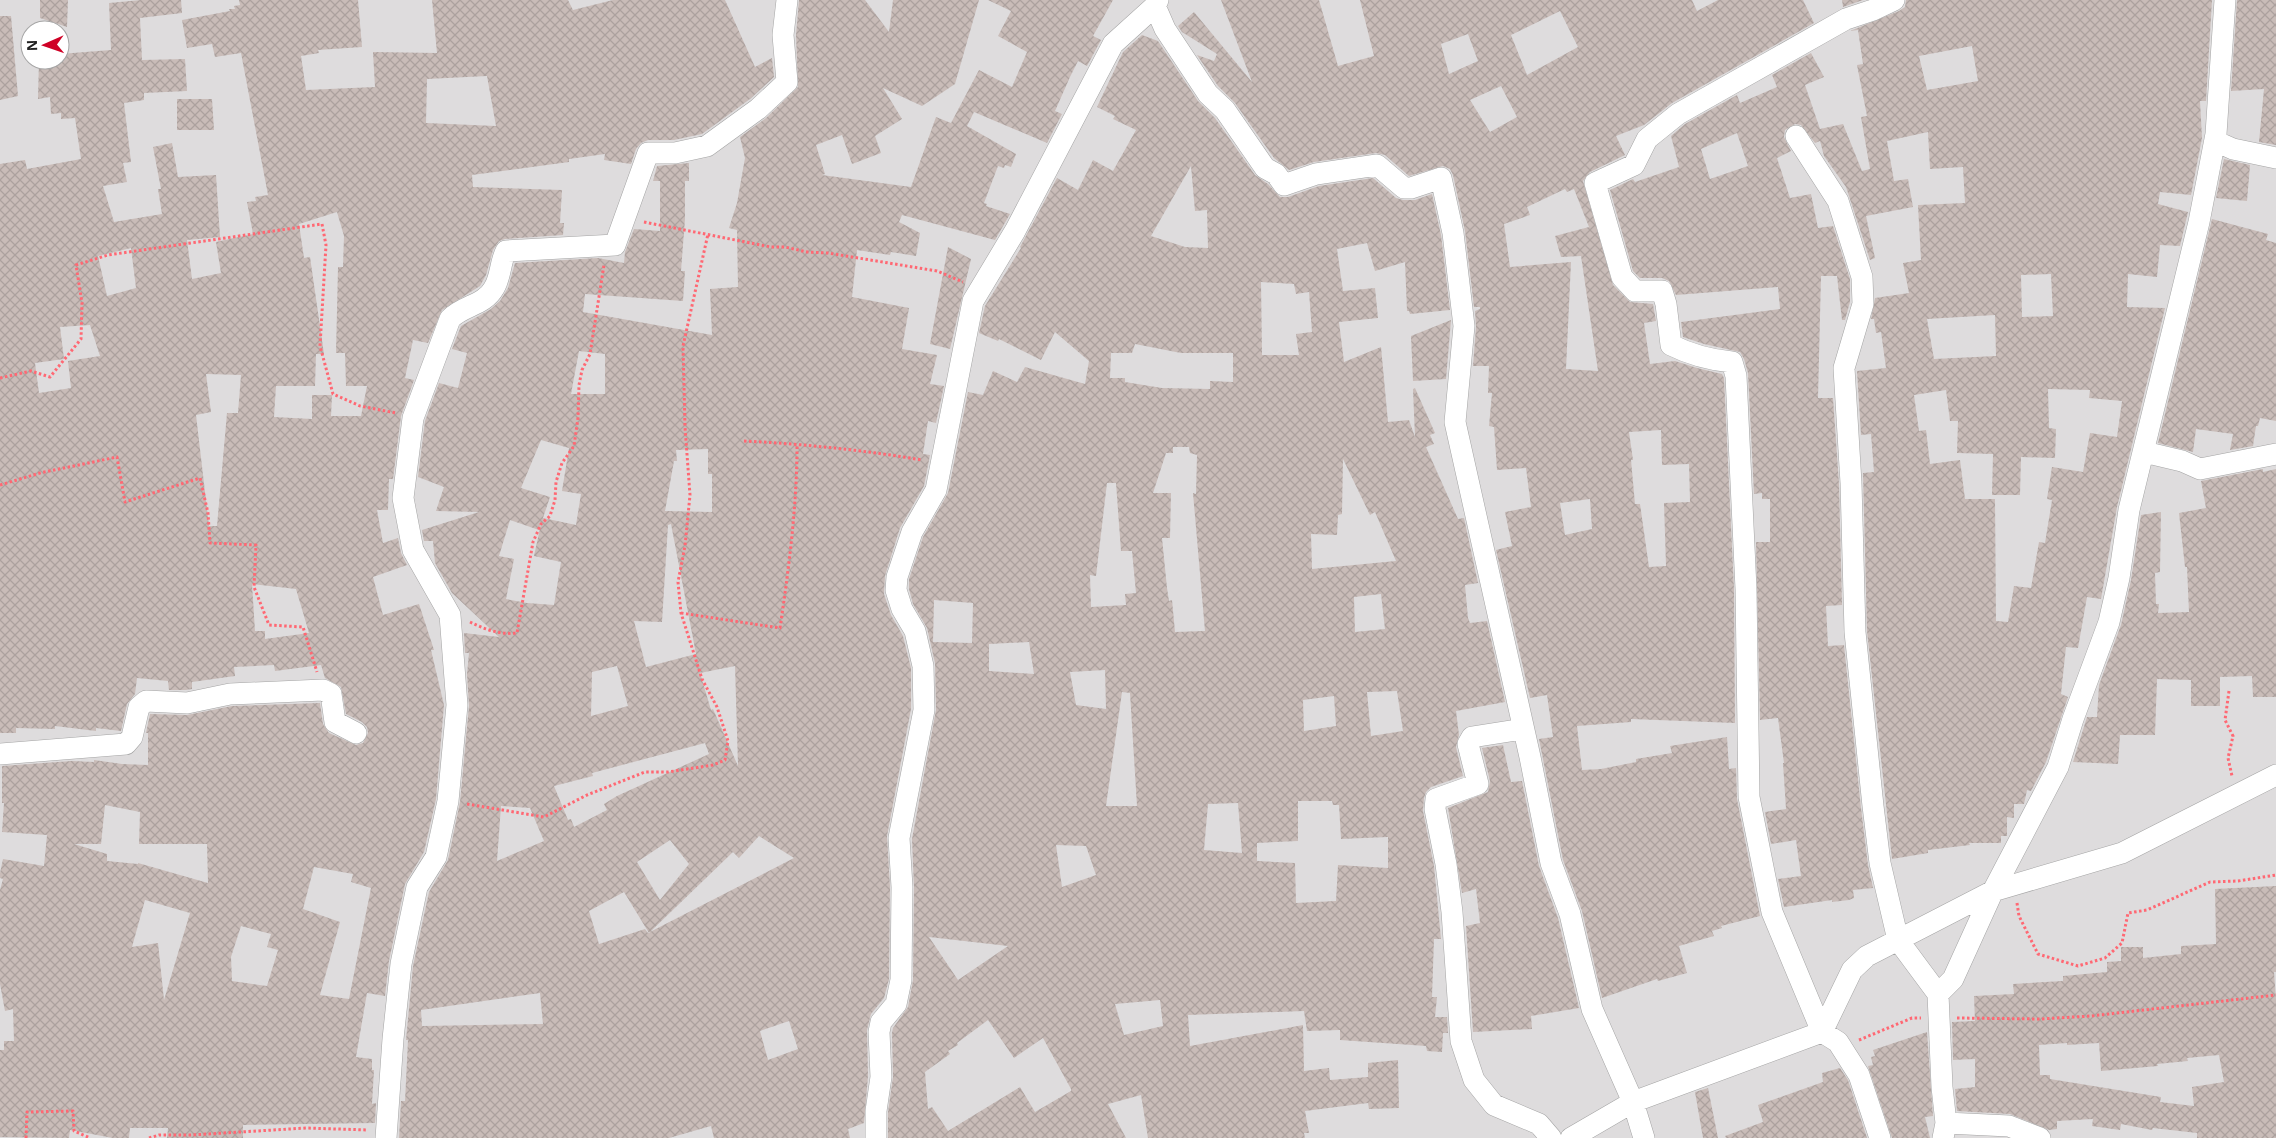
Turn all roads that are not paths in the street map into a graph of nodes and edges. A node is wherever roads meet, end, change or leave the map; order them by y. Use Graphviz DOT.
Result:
graph roads {
  1 [pos="787,0"];
  2 [pos="1894,0"];
  3 [pos="2225,0"];
  4 [pos="1157,3"];
  5 [pos="1796,136"];
  6 [pos="2215,141"];
  7 [pos="2276,158"];
  8 [pos="2144,452"];
  9 [pos="2276,454"];
  10 [pos="1523,729"];
  11 [pos="356,733"];
  12 [pos="0,754"];
  13 [pos="2276,775"];
  14 [pos="2003,888"];
  15 [pos="1898,940"];
  16 [pos="1938,994"];
  17 [pos="1822,1032"];
  18 [pos="1632,1102"];
  19 [pos="1944,1130"];
  20 [pos="386,1134"];
  21 [pos="876,1138"];
  22 [pos="1551,1138"];
  23 [pos="1571,1138"];
  24 [pos="1644,1138"];
  25 [pos="1880,1138"];
  26 [pos="2040,1138"];
  1 -- 20 [label="street"];
  2 -- 17 [label="street"];
  3 -- 6 [label="street"];
  4 -- 10 [label="street"];
  4 -- 21 [label="street"];
  5 -- 15 [label="street"];
  6 -- 7 [label="street"];
  6 -- 8 [label="street"];
  8 -- 9 [label="street"];
  8 -- 14 [label="street"];
  10 -- 18 [label="street"];
  10 -- 22 [label="street"];
  11 -- 12 [label="street"];
  13 -- 14 [label="street"];
  14 -- 15 [label="street"];
  14 -- 16 [label="street"];
  15 -- 16 [label="street"];
  15 -- 17 [label="street"];
  16 -- 19 [label="street"];
  17 -- 18 [label="street"];
  17 -- 25 [label="street"];
  18 -- 23 [label="street"];
  18 -- 24 [label="street"];
  19 -- 26 [label="street"];
}
